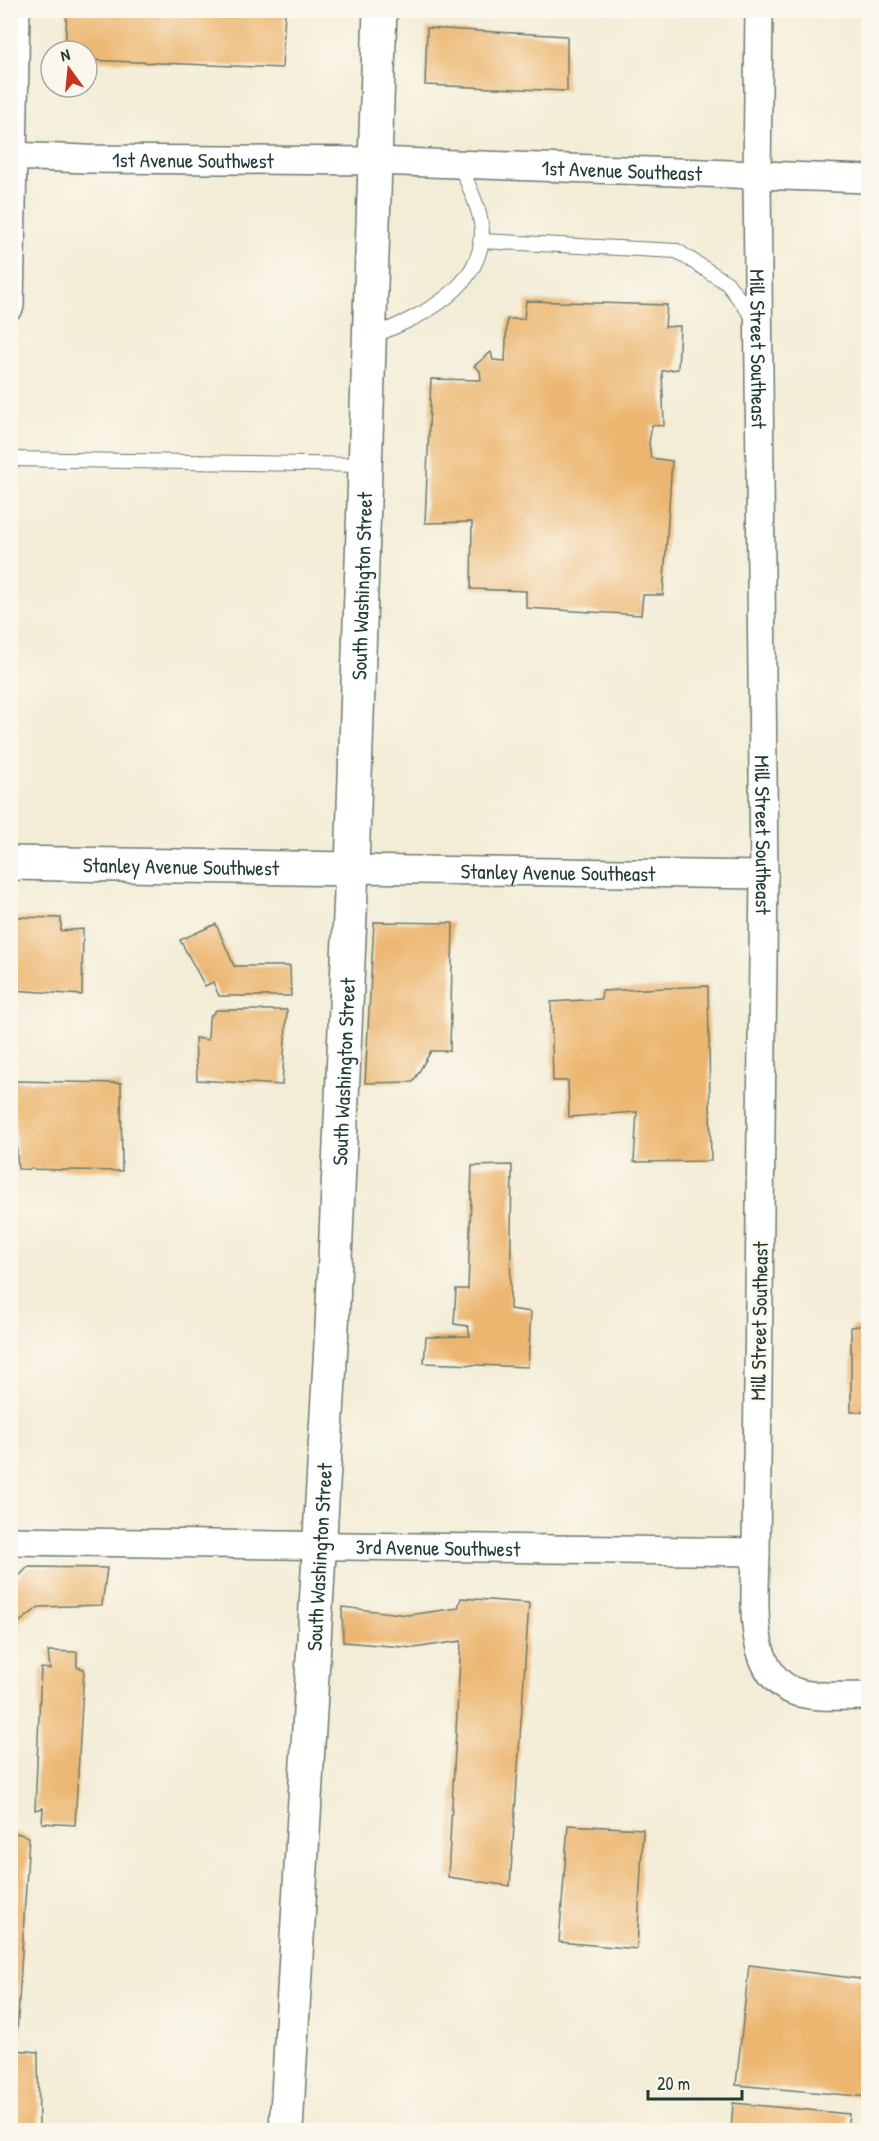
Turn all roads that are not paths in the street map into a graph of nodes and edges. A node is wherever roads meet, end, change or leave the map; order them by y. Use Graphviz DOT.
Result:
graph roads {
  1 [pos="16,10"];
  2 [pos="380,10"];
  3 [pos="759,10"];
  4 [pos="12,156"];
  5 [pos="374,161"];
  6 [pos="460,164"];
  7 [pos="757,176"];
  8 [pos="868,179"];
  9 [pos="480,241"];
  10 [pos="10,306"];
  11 [pos="759,324"];
  12 [pos="368,338"];
  13 [pos="10,459"];
  14 [pos="365,465"];
  15 [pos="10,863"];
  16 [pos="352,868"];
  17 [pos="764,875"];
  18 [pos="10,1541"];
  19 [pos="319,1546"];
  20 [pos="756,1552"];
  21 [pos="868,1696"];
  22 [pos="286,2130"];
  1 -- 4 [label="street"];
  2 -- 5 [label="street, South Washington Street"];
  3 -- 7 [label="street, Mill Street Southeast"];
  4 -- 5 [label="street, 1st Avenue Southwest"];
  4 -- 10 [label="street"];
  5 -- 6 [label="street, 1st Avenue Southeast"];
  5 -- 12 [label="street, South Washington Street"];
  6 -- 7 [label="street, 1st Avenue Southeast"];
  6 -- 9 [label="lane"];
  7 -- 8 [label="street, 1st Avenue Southeast"];
  7 -- 11 [label="street, Mill Street Southeast"];
  9 -- 11 [label="lane"];
  9 -- 12 [label="lane"];
  11 -- 17 [label="street, Mill Street Southeast"];
  12 -- 14 [label="street, South Washington Street"];
  13 -- 14 [label="lane"];
  14 -- 16 [label="street, South Washington Street"];
  15 -- 16 [label="street, Stanley Avenue Southwest"];
  16 -- 17 [label="street, Stanley Avenue Southeast"];
  16 -- 19 [label="street, South Washington Street"];
  17 -- 20 [label="street, Mill Street Southeast"];
  18 -- 19 [label="street, 3rd Avenue Southwest"];
  19 -- 20 [label="street, 3rd Avenue Southwest"];
  19 -- 22 [label="street, South Washington Street"];
  20 -- 21 [label="street, Mill Street Southeast"];
}
